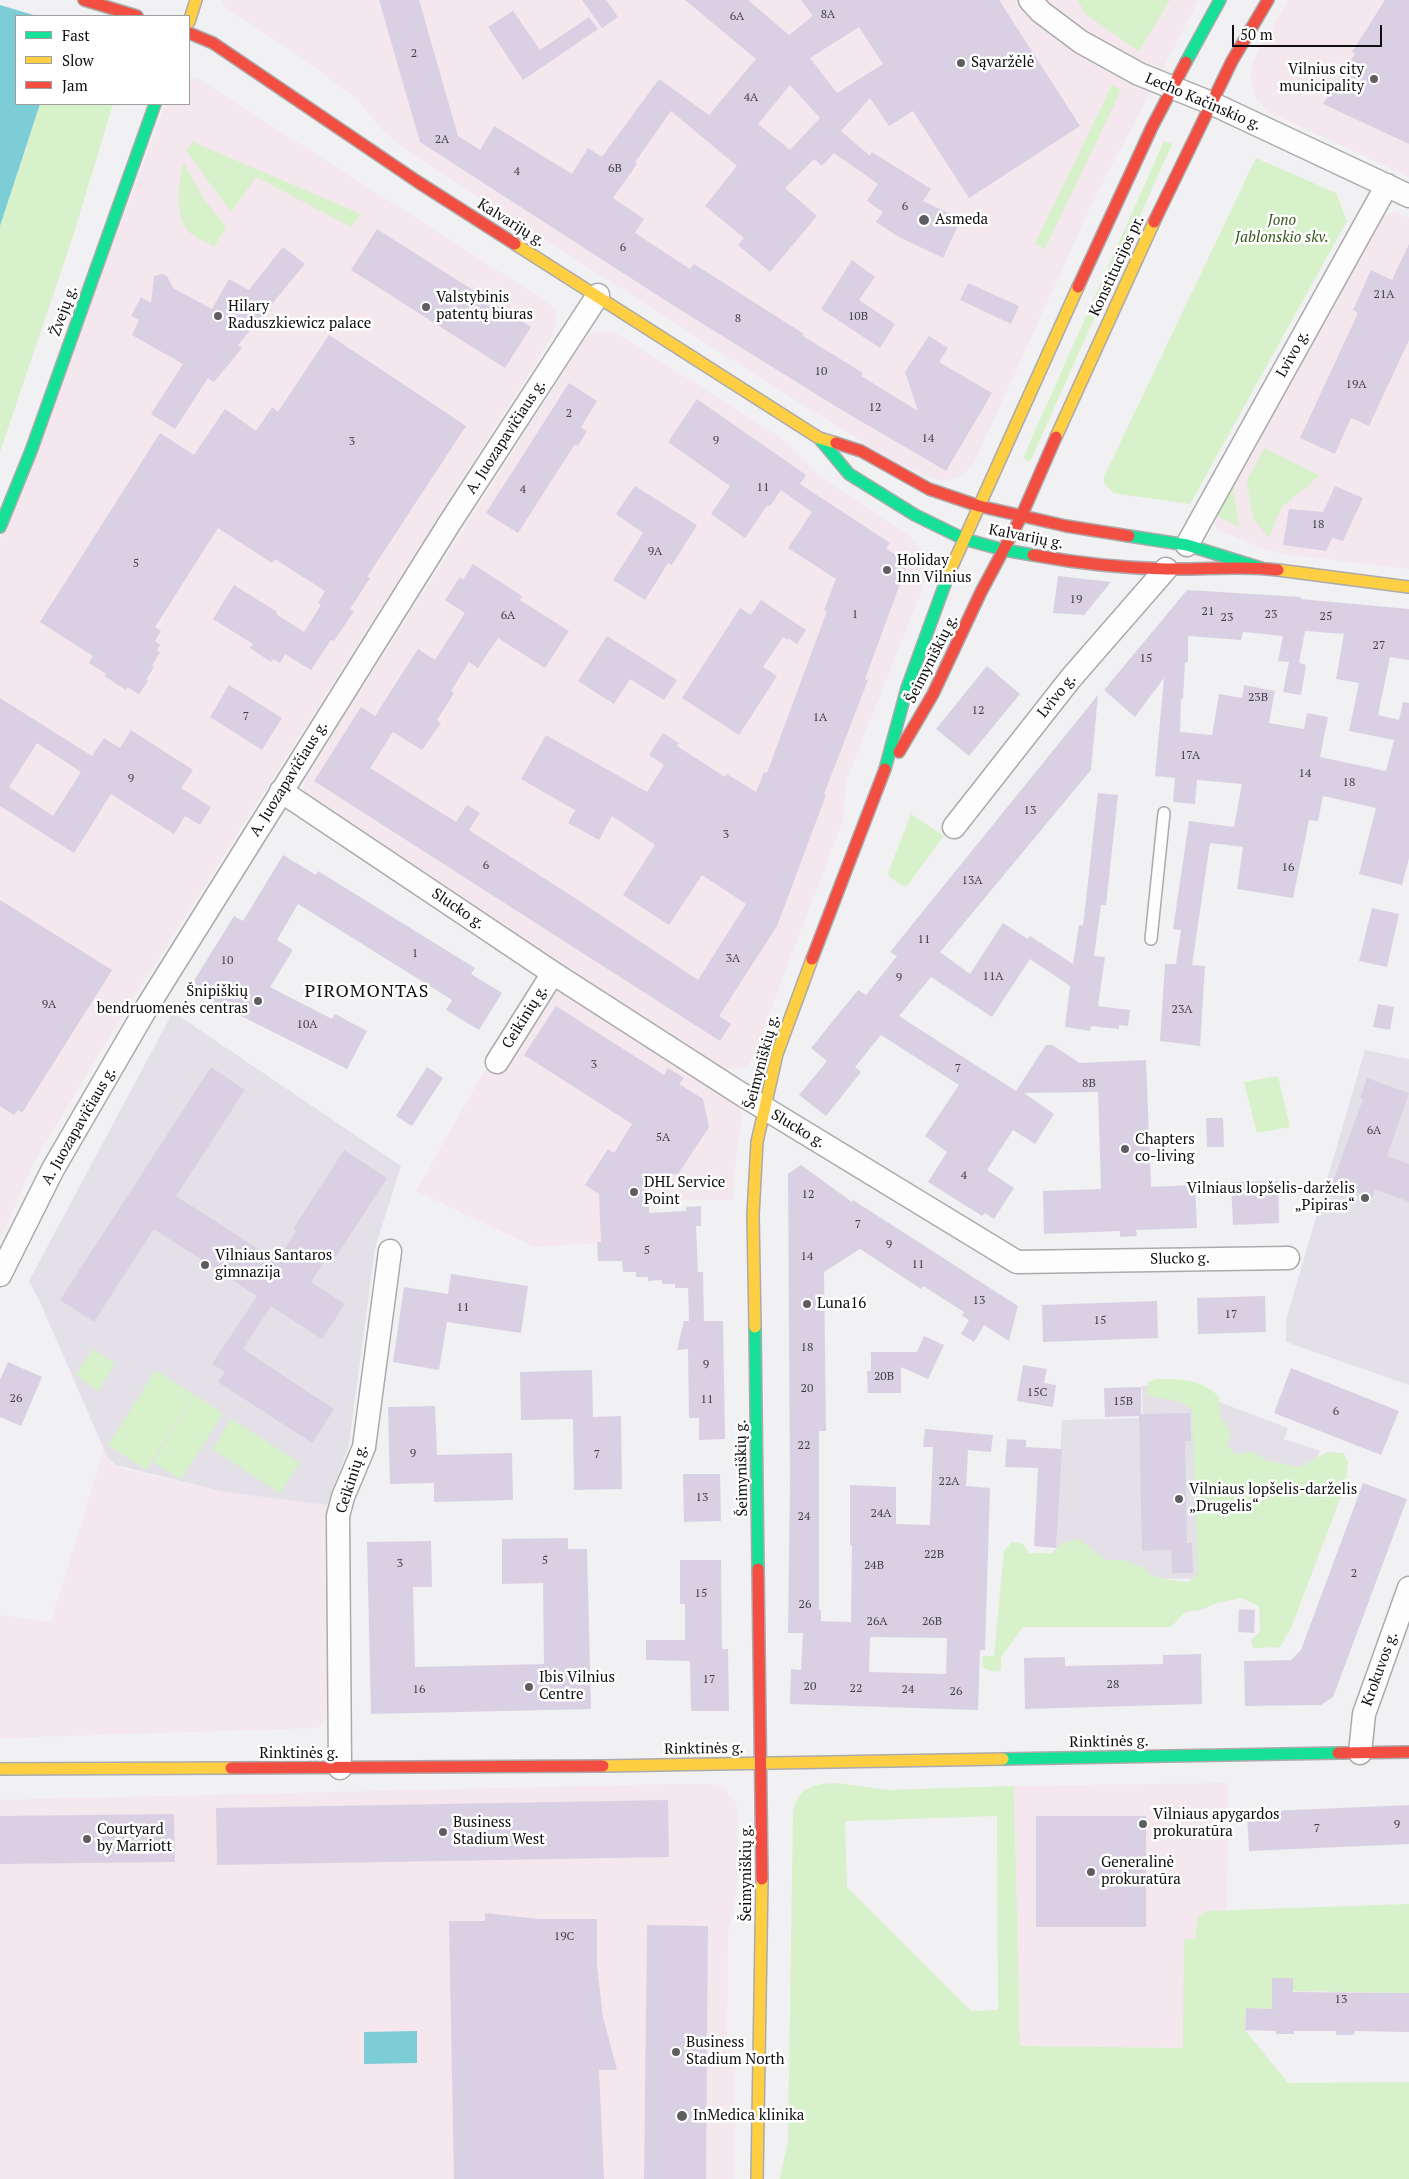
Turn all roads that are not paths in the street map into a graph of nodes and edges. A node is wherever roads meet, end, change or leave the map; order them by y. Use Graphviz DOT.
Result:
graph roads {
  1 [pos="84,0"];
  2 [pos="196,0"];
  3 [pos="1030,0"];
  4 [pos="1220,0"];
  5 [pos="1268,0"];
  6 [pos="134,15"];
  7 [pos="190,19"];
  8 [pos="190,33"];
  9 [pos="1172,87"];
  10 [pos="1211,103"];
  11 [pos="155,105"];
  12 [pos="1387,185"];
  13 [pos="1409,196"];
  14 [pos="598,295"];
  15 [pos="819,438"];
  16 [pos="979,506"];
  17 [pos="1021,517"];
  18 [pos="0,527"];
  19 [pos="964,539"];
  20 [pos="1187,545"];
  21 [pos="1004,550"];
  22 [pos="1261,568"];
  23 [pos="1166,569"];
  24 [pos="1409,587"];
  25 [pos="882,779"];
  26 [pos="281,791"];
  27 [pos="1164,813"];
  28 [pos="954,827"];
  29 [pos="1152,939"];
  30 [pos="553,973"];
  31 [pos="497,1062"];
  32 [pos="764,1109"];
  33 [pos="390,1251"];
  34 [pos="1288,1258"];
  35 [pos="0,1275"];
  36 [pos="1409,1588"];
  37 [pos="1409,1752"];
  38 [pos="1360,1753"];
  39 [pos="761,1763"];
  40 [pos="340,1768"];
  41 [pos="0,1769"];
  42 [pos="757,2179"];
  1 -- 6 [label="main road"];
  2 -- 7 [label="main road"];
  3 -- 9 [label="street, Lecho Kačinskio g."];
  4 -- 9 [label="main road, Konstitucijos pr."];
  5 -- 10 [label="main road, Konstitucijos pr."];
  8 -- 14 [label="main road, Kalvarijų g."];
  9 -- 10 [label="street, Lecho Kačinskio g."];
  9 -- 16 [label="main road, Konstitucijos pr."];
  10 -- 12 [label="street, Lecho Kačinskio g."];
  10 -- 17 [label="main road, Konstitucijos pr."];
  11 -- 18 [label="main road, Žvejų g."];
  12 -- 13 [label="street"];
  12 -- 20 [label="street, Lvivo g."];
  14 -- 15 [label="main road, Kalvarijų g."];
  14 -- 26 [label="street, A. Juozapavičiaus g."];
  15 -- 16 [label="main road, Kalvarijų g."];
  15 -- 19 [label="main road, Kalvarijų g."];
  16 -- 17 [label="main road, Kalvarijų g."];
  16 -- 19 [label="main road, Konstitucijos pr."];
  17 -- 20 [label="main road, Kalvarijų g."];
  17 -- 21 [label="main road, Konstitucijos pr."];
  19 -- 21 [label="main road, Kalvarijų g."];
  19 -- 25 [label="main road, Šeimyniškių g."];
  20 -- 22 [label="main road, Kalvarijų g."];
  21 -- 23 [label="main road, Kalvarijų g."];
  21 -- 25 [label="main road, Šeimyniškių g."];
  22 -- 23 [label="main road, Kalvarijų g."];
  22 -- 24 [label="main road, Kalvarijų g."];
  23 -- 28 [label="street, Lvivo g."];
  25 -- 32 [label="main road, Šeimyniškių g."];
  26 -- 30 [label="street, Slucko g."];
  26 -- 35 [label="street, A. Juozapavičiaus g."];
  27 -- 29 [label="lane"];
  30 -- 31 [label="street, Ceikinių g."];
  30 -- 32 [label="street, Slucko g."];
  32 -- 34 [label="street, Slucko g."];
  32 -- 39 [label="main road, Šeimyniškių g."];
  33 -- 40 [label="street, Ceikinių g."];
  36 -- 38 [label="street, Krokuvos g."];
  37 -- 38 [label="main road, Rinktinės g."];
  38 -- 39 [label="main road, Rinktinės g."];
  39 -- 40 [label="main road, Rinktinės g."];
  39 -- 42 [label="main road, Šeimyniškių g."];
  40 -- 41 [label="main road, Rinktinės g."];
}
